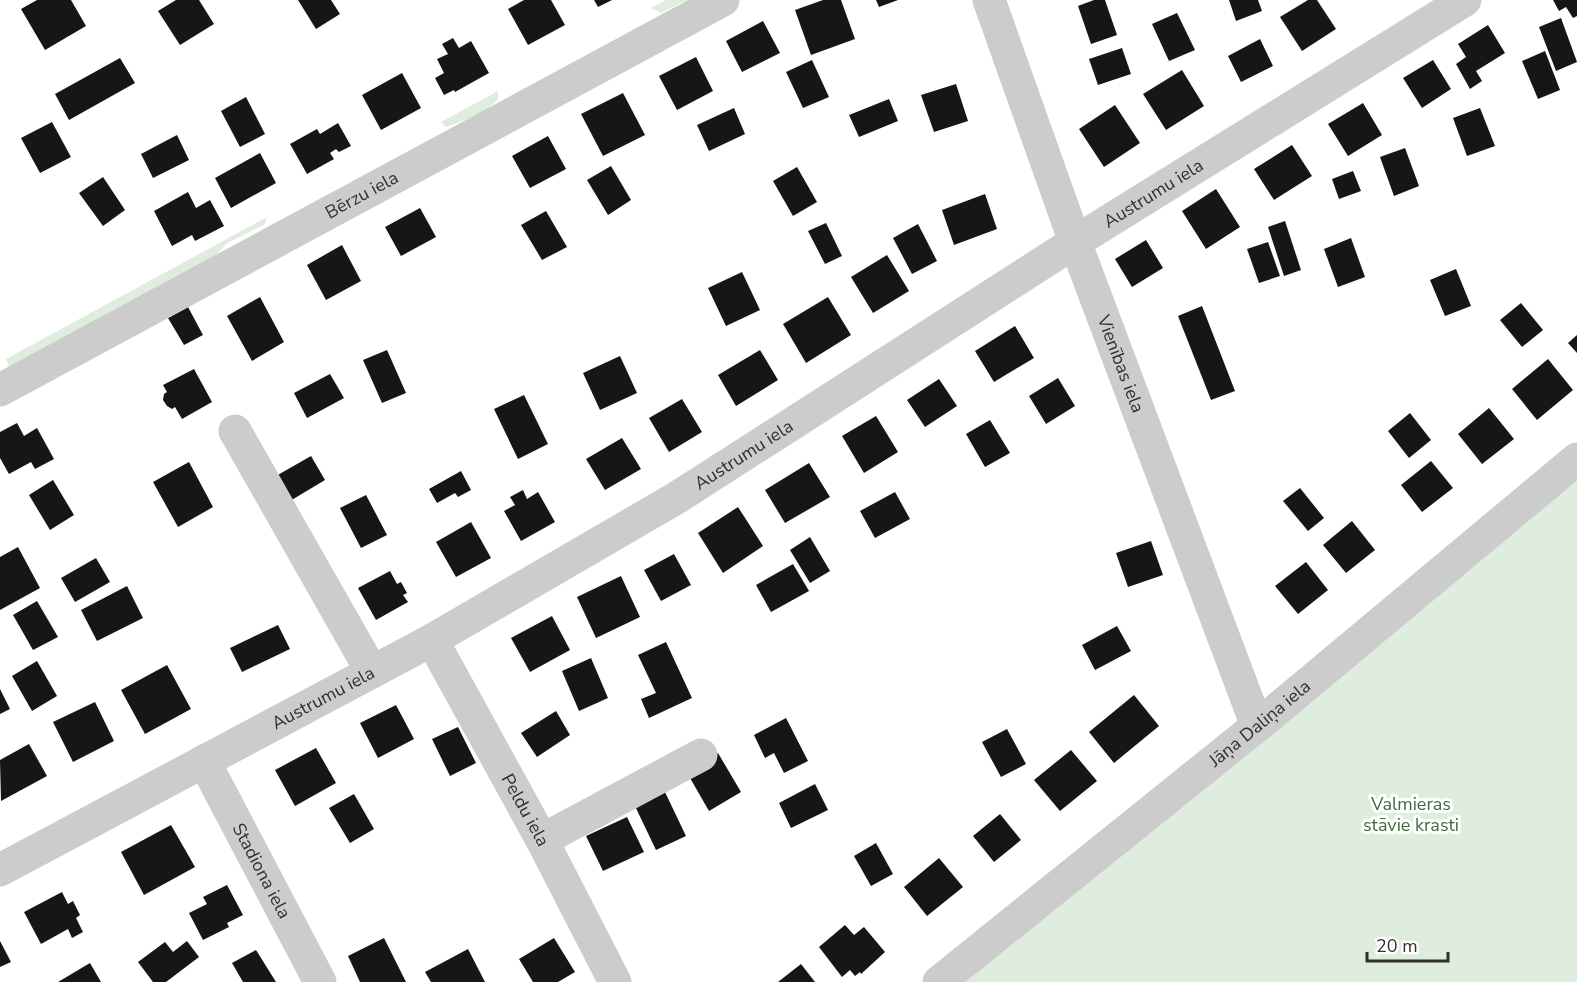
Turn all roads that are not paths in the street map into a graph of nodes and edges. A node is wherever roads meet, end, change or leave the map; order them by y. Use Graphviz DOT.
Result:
graph roads {
  1 [pos="723,0"];
  2 [pos="989,0"];
  3 [pos="1465,0"];
  4 [pos="1075,242"];
  5 [pos="0,390"];
  6 [pos="235,431"];
  7 [pos="1577,459"];
  8 [pos="432,640"];
  9 [pos="372,672"];
  10 [pos="1257,726"];
  11 [pos="701,755"];
  12 [pos="204,760"];
  13 [pos="542,840"];
  14 [pos="0,870"];
  15 [pos="320,982"];
  16 [pos="615,982"];
  17 [pos="939,982"];
  1 -- 5 [label="street, Bērzu iela"];
  2 -- 4 [label="street, Vienības iela"];
  3 -- 4 [label="street, Austrumu iela"];
  4 -- 8 [label="street, Austrumu iela"];
  4 -- 10 [label="street, Vienības iela"];
  6 -- 9 [label="street"];
  7 -- 10 [label="street, Jāņa Daliņa iela"];
  8 -- 9 [label="street, Austrumu iela"];
  8 -- 13 [label="street, Peldu iela"];
  9 -- 12 [label="street, Austrumu iela"];
  10 -- 17 [label="street, Jāņa Daliņa iela"];
  11 -- 13 [label="street"];
  12 -- 14 [label="street, Austrumu iela"];
  12 -- 15 [label="street, Stadiona iela"];
  13 -- 16 [label="street, Peldu iela"];
}
